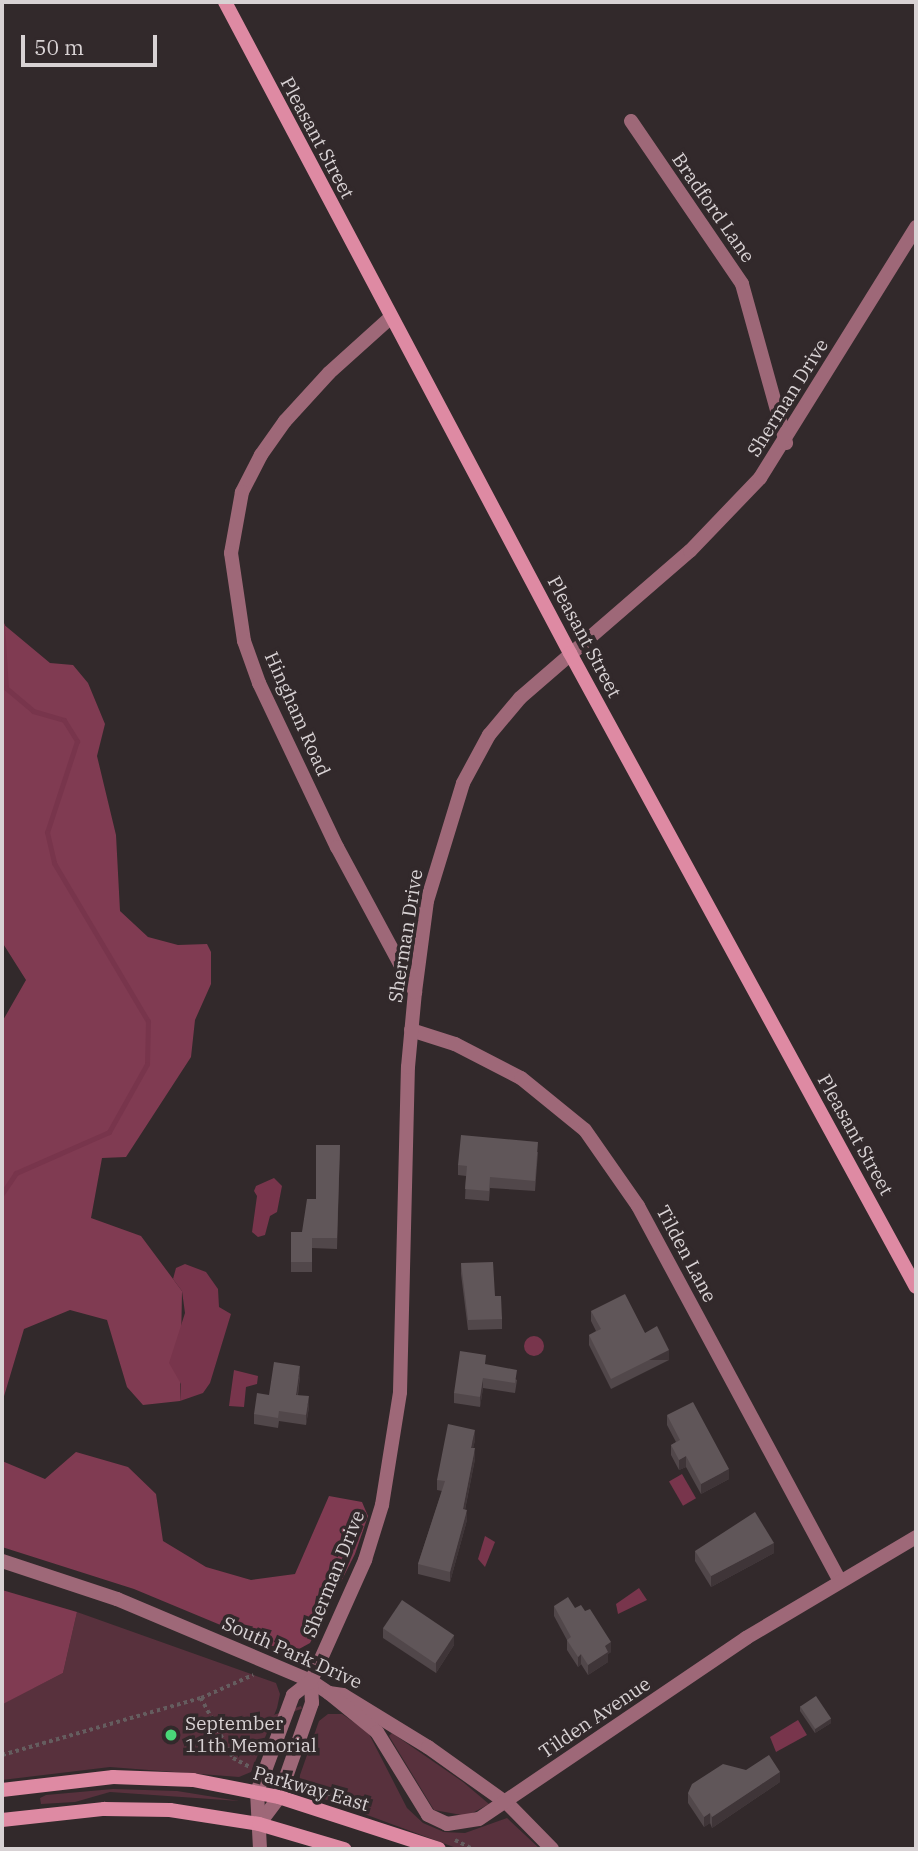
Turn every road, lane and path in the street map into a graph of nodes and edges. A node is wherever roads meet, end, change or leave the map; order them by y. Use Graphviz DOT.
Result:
graph roads {
  1 [pos="225,2"];
  2 [pos="631,121"];
  3 [pos="916,227"];
  4 [pos="390,318"];
  5 [pos="786,443"];
  6 [pos="570,653"];
  7 [pos="415,992"];
  8 [pos="411,1030"];
  9 [pos="916,1287"];
  10 [pos="916,1537"];
  11 [pos="2,1561"];
  12 [pos="840,1581"];
  13 [pos="258,1672"];
  14 [pos="311,1681"];
  15 [pos="329,1693"];
  16 [pos="201,1698"];
  17 [pos="2,1755"];
  18 [pos="251,1768"];
  19 [pos="2,1790"];
  20 [pos="257,1792"];
  21 [pos="279,1797"];
  22 [pos="508,1804"];
  23 [pos="2,1820"];
  24 [pos="259,1824"];
  25 [pos="260,1849"];
  26 [pos="344,1849"];
  27 [pos="439,1849"];
  28 [pos="552,1849"];
  1 -- 4 [label="street, Pleasant Street"];
  2 -- 5 [label="street, Bradford Lane"];
  3 -- 5 [label="street, Sherman Drive"];
  4 -- 6 [label="street, Pleasant Street"];
  4 -- 7 [label="street, Hingham Road"];
  5 -- 6 [label="street, Sherman Drive"];
  6 -- 7 [label="street, Sherman Drive"];
  6 -- 9 [label="street, Pleasant Street"];
  7 -- 8 [label="street, Sherman Drive"];
  8 -- 12 [label="street, Tilden Lane"];
  8 -- 14 [label="street, Sherman Drive"];
  10 -- 12 [label="street, Tilden Avenue"];
  11 -- 14 [label="street, South Park Drive"];
  12 -- 22 [label="street, Tilden Avenue"];
  13 -- 16 [label="path"];
  14 -- 15 [label="street, South Park Drive"];
  14 -- 20 [label="street, Sherman Drive"];
  14 -- 21 [label="street, Sherman Drive"];
  15 -- 22 [label="street, South Park Drive"];
  15 -- 22 [label="street, Tilden Avenue"];
  16 -- 17 [label="path"];
  16 -- 18 [label="path"];
  19 -- 20 [label="street, Parkway East"];
  20 -- 21 [label="street, Parkway East"];
  20 -- 24 [label="street, Sherman Drive"];
  21 -- 24 [label="street, Sherman Drive"];
  21 -- 27 [label="street, Parkway East"];
  22 -- 28 [label="street"];
  23 -- 24 [label="street"];
  24 -- 25 [label="street, Sherman Drive"];
  24 -- 26 [label="street"];
}
